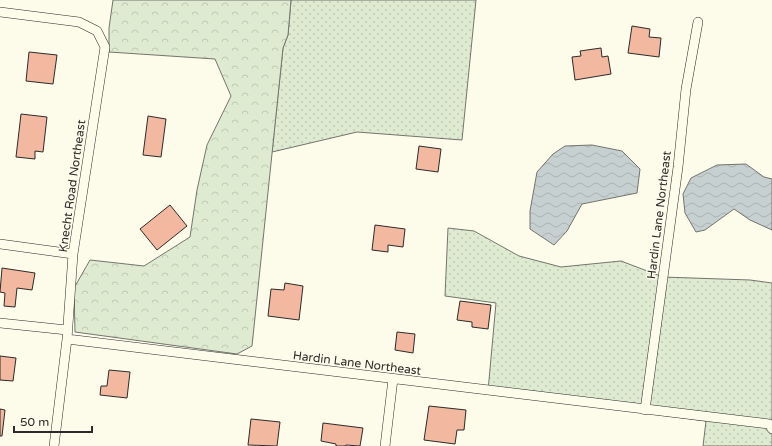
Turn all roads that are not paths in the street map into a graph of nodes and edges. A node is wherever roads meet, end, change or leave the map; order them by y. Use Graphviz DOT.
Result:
graph roads {
  1 [pos="0,12"];
  2 [pos="698,22"];
  3 [pos="0,244"];
  4 [pos="73,254"];
  5 [pos="0,323"];
  6 [pos="67,335"];
  7 [pos="393,379"];
  8 [pos="645,410"];
  9 [pos="772,428"];
  10 [pos="54,446"];
  11 [pos="385,446"];
  1 -- 4 [label="street, Knecht Road Northeast"];
  2 -- 8 [label="street, Hardin Lane Northeast"];
  3 -- 4 [label="street"];
  4 -- 6 [label="street, Knecht Road Northeast"];
  5 -- 6 [label="street, Hardin Lane Northeast"];
  6 -- 7 [label="street, Hardin Lane Northeast"];
  6 -- 10 [label="street, Knecht Road Northeast"];
  7 -- 8 [label="street, Hardin Lane Northeast"];
  7 -- 11 [label="street"];
  8 -- 9 [label="street, Hardin Lane Northeast"];
}
